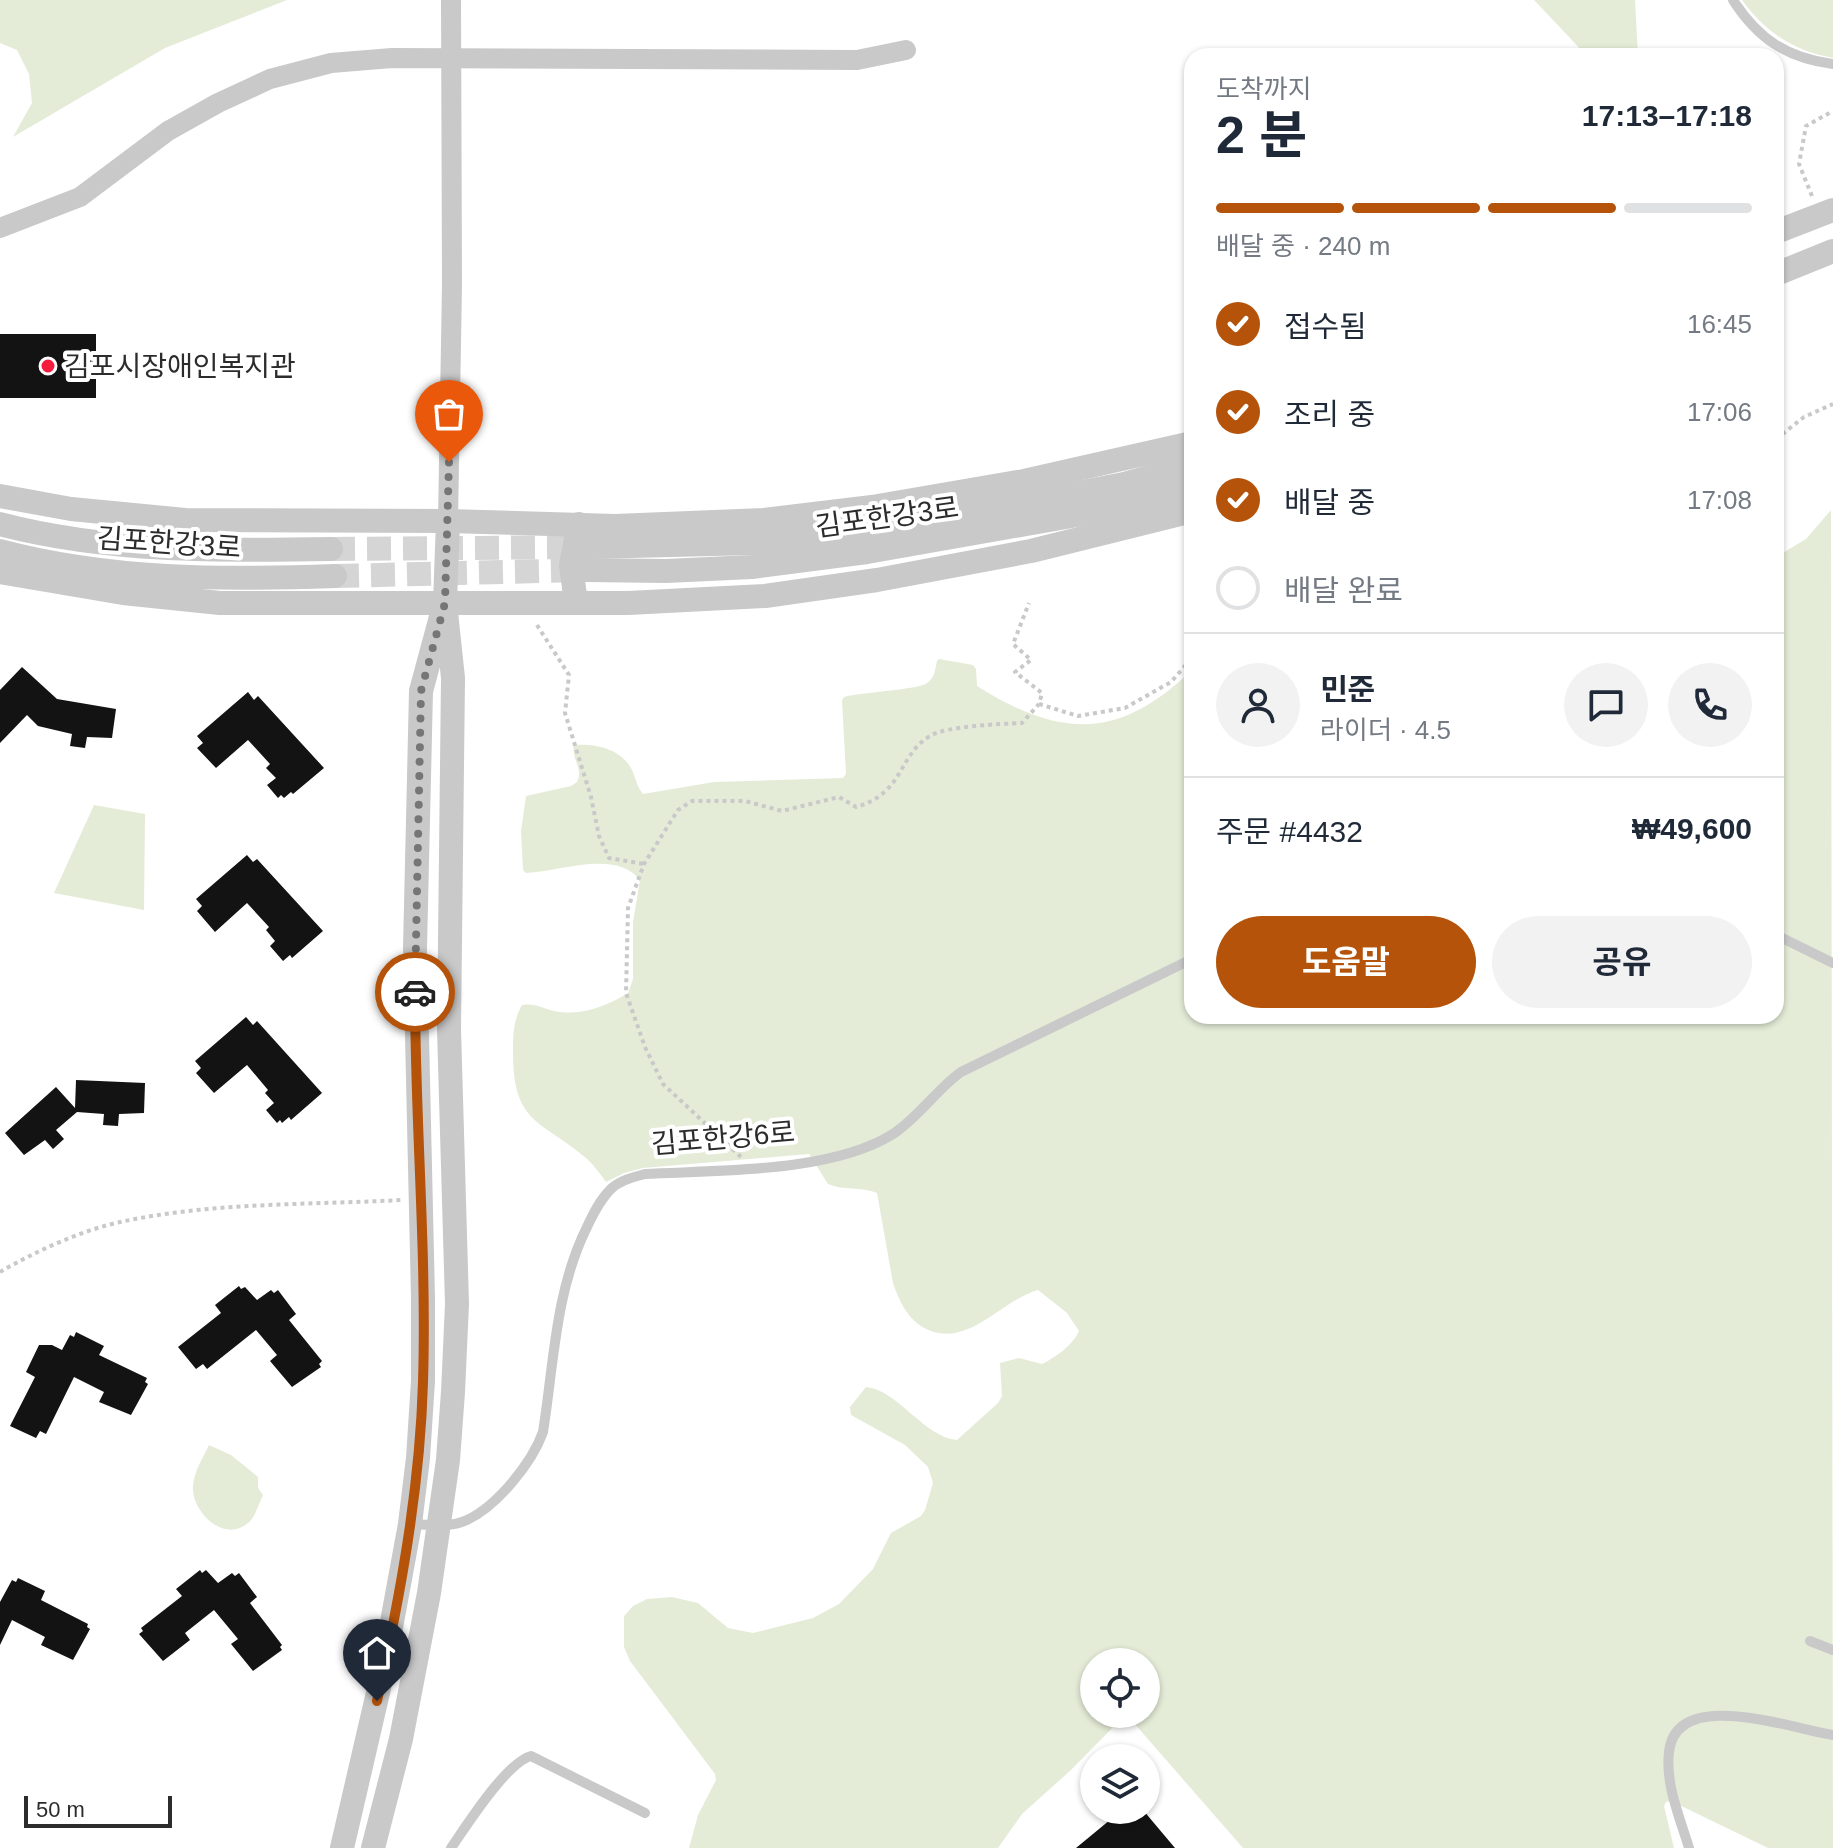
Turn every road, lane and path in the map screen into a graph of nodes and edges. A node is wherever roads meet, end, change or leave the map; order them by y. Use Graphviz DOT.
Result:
graph roads {
  1 [pos="451,0"];
  2 [pos="1733,0"];
  3 [pos="1780,48"];
  4 [pos="906,50"];
  5 [pos="1784,51"];
  6 [pos="451,59"];
  7 [pos="1833,64"];
  8 [pos="1833,111"];
  9 [pos="1799,164"];
  10 [pos="1833,210"];
  11 [pos="0,228"];
  12 [pos="1784,229"];
  13 [pos="1833,251"];
  14 [pos="1784,271"];
  15 [pos="1833,404"];
  16 [pos="1784,433"];
  17 [pos="1184,445"];
  18 [pos="1184,467"];
  19 [pos="1184,491"];
  20 [pos="0,496"];
  21 [pos="1184,513"];
  22 [pos="340,521"];
  23 [pos="448,521"];
  24 [pos="0,524"];
  25 [pos="584,547"];
  26 [pos="331,549"];
  27 [pos="0,551"];
  28 [pos="0,572"];
  29 [pos="335,576"];
  30 [pos="338,603"];
  31 [pos="445,603"];
  32 [pos="576,603"];
  33 [pos="1029,603"];
  34 [pos="534,621"];
  35 [pos="1184,667"];
  36 [pos="1039,704"];
  37 [pos="644,864"];
  38 [pos="1784,939"];
  39 [pos="1184,963"];
  40 [pos="1833,963"];
  41 [pos="754,1168"];
  42 [pos="421,1199"];
  43 [pos="0,1272"];
  44 [pos="410,1524"];
  45 [pos="439,1526"];
  46 [pos="1810,1641"];
  47 [pos="1833,1650"];
  48 [pos="1833,1735"];
  49 [pos="645,1813"];
  50 [pos="342,1848"];
  51 [pos="373,1848"];
  52 [pos="451,1848"];
  53 [pos="1689,1848"];
  1 -- 6 [label="street"];
  2 -- 3 [label="lane"];
  4 -- 6 [label="street"];
  5 -- 7 [label="lane"];
  6 -- 11 [label="street"];
  6 -- 23 [label="street"];
  8 -- 9 [label="path"];
  10 -- 12 [label="street"];
  13 -- 14 [label="street"];
  15 -- 16 [label="path"];
  17 -- 25 [label="street"];
  18 -- 25 [label="street, 김포한강3로"];
  19 -- 25 [label="street, 김포한강3로"];
  20 -- 22 [label="street"];
  21 -- 32 [label="street"];
  22 -- 23 [label="street"];
  22 -- 30 [label="street"];
  23 -- 25 [label="street"];
  23 -- 31 [label="street"];
  24 -- 26 [label="street, 김포한강3로"];
  25 -- 32 [label="street"];
  27 -- 29 [label="street, 김포한강3로"];
  28 -- 30 [label="street"];
  30 -- 31 [label="street"];
  31 -- 32 [label="street"];
  31 -- 42 [label="street"];
  31 -- 45 [label="street"];
  33 -- 36 [label="path"];
  34 -- 37 [label="path"];
  35 -- 36 [label="path"];
  36 -- 37 [label="path"];
  37 -- 41 [label="path"];
  38 -- 40 [label="lane"];
  39 -- 41 [label="lane, 김포한강6로"];
  41 -- 45 [label="lane, 김포한강6로"];
  42 -- 43 [label="path"];
  42 -- 44 [label="street"];
  44 -- 45 [label="lane, 김포한강6로"];
  44 -- 50 [label="street"];
  45 -- 51 [label="street"];
  46 -- 47 [label="lane"];
  48 -- 53 [label="lane"];
  49 -- 52 [label="lane"];
}
